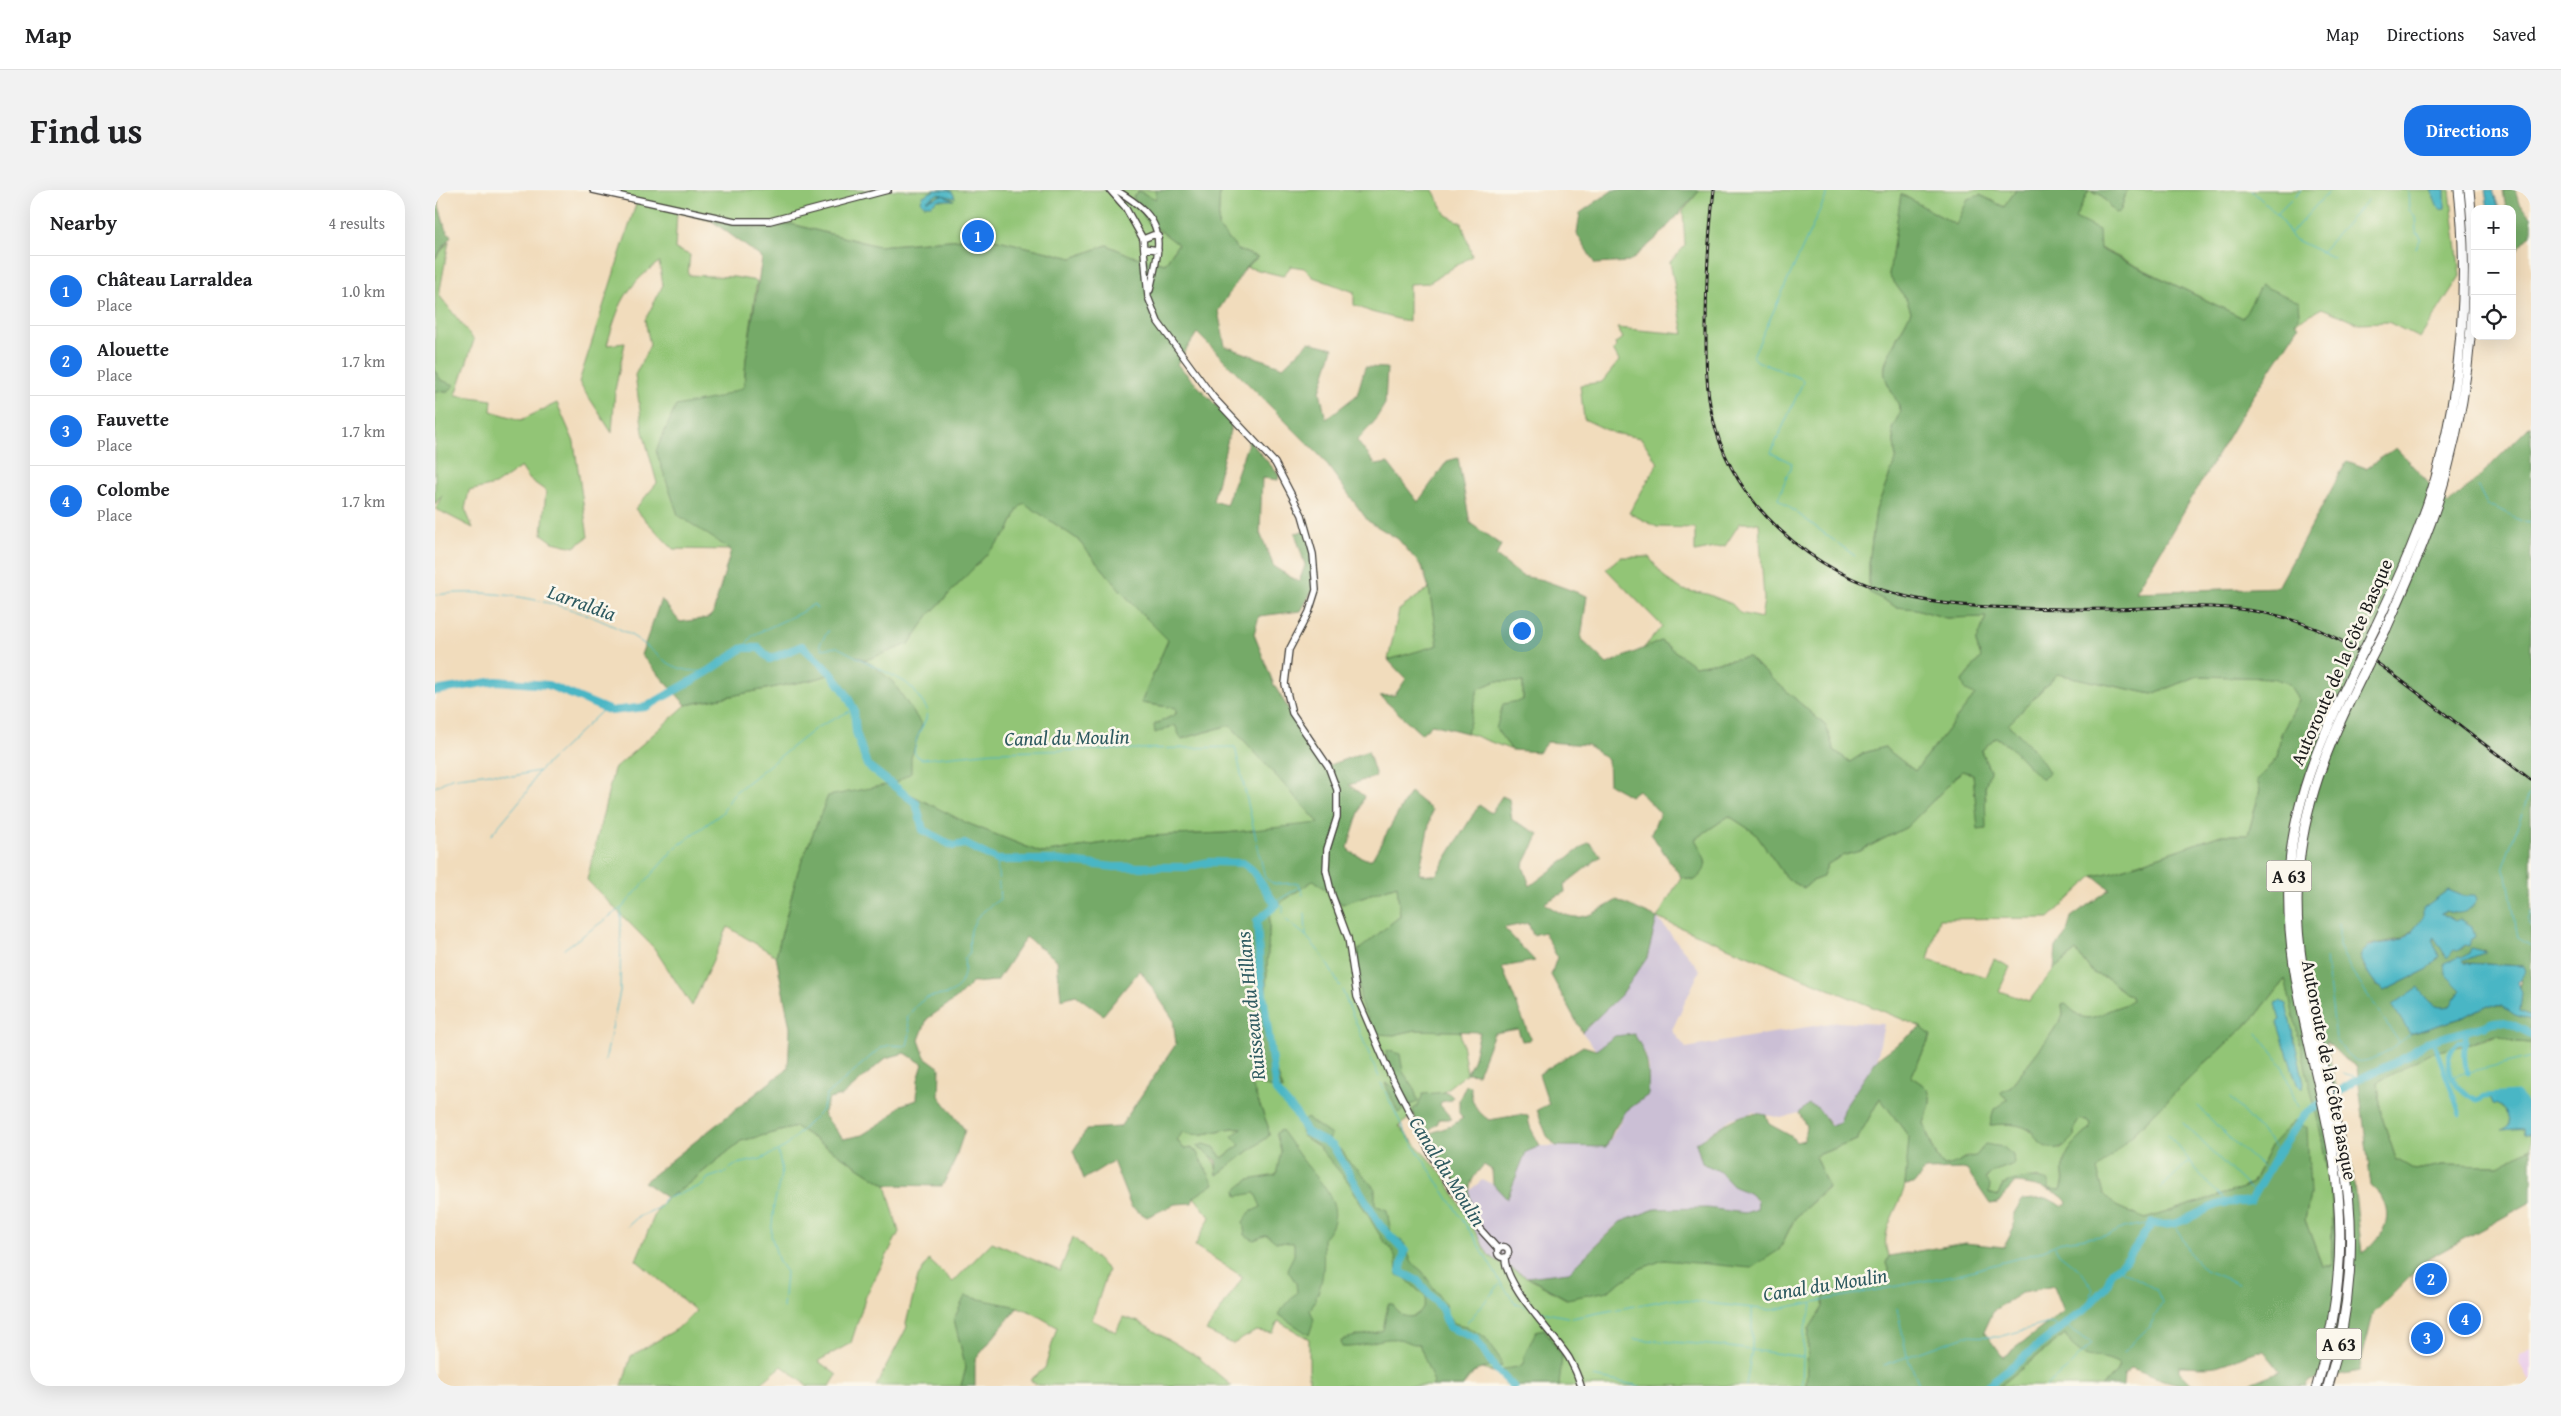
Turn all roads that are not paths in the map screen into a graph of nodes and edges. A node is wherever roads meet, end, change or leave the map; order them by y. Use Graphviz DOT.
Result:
graph roads {
  1 [pos="593,190"];
  2 [pos="889,190"];
  3 [pos="1110,190"];
  4 [pos="1116,190"];
  5 [pos="2459,190"];
  6 [pos="2469,190"];
  7 [pos="1159,236"];
  8 [pos="1143,239"];
  9 [pos="1144,248"];
  10 [pos="1158,250"];
  11 [pos="1148,297"];
  12 [pos="1581,1386"];
  13 [pos="2317,1386"];
  14 [pos="2328,1386"];
  1 -- 2 [label="street"];
  3 -- 8 [label="street"];
  4 -- 7 [label="street"];
  5 -- 13 [label="highway, Autoroute de la Côte Basque / A 63, bridge"];
  6 -- 14 [label="highway, Autoroute de la Côte Basque / A 63, bridge"];
  7 -- 8 [label="street"];
  7 -- 10 [label="street"];
  8 -- 9 [label="street"];
  9 -- 10 [label="street"];
  9 -- 11 [label="street"];
  10 -- 11 [label="street"];
  11 -- 12 [label="street"];
}
